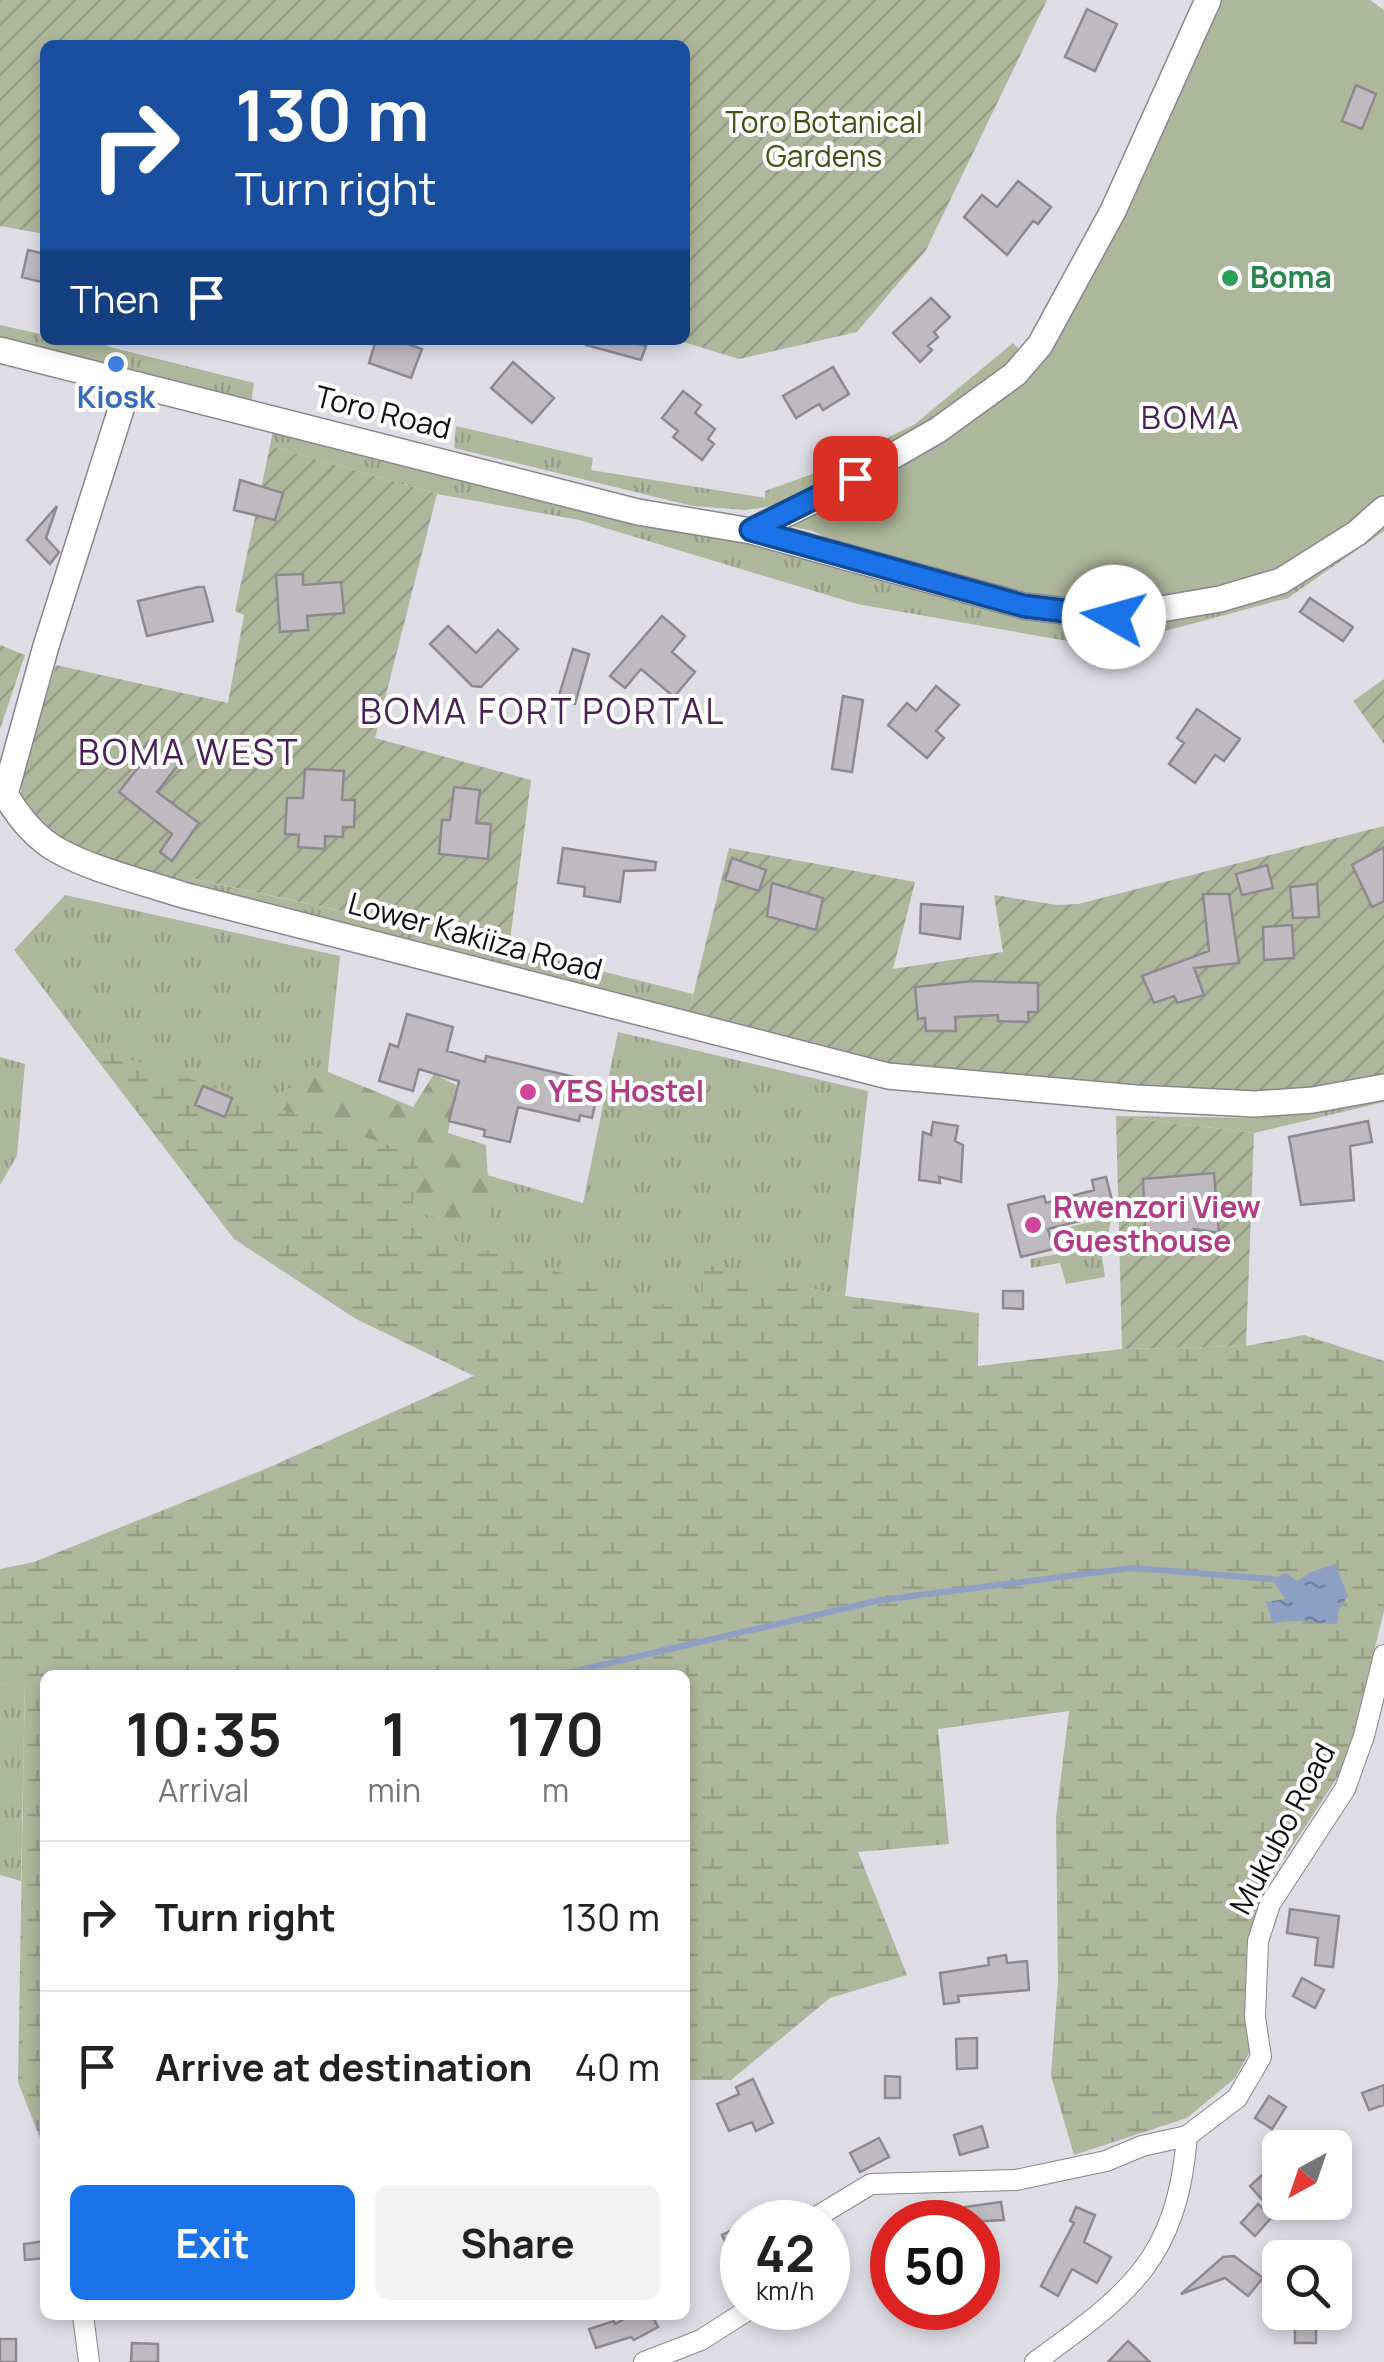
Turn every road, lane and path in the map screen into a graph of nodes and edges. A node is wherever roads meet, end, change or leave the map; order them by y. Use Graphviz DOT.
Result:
graph roads {
  1 [pos="1208,0"];
  2 [pos="0,350"];
  3 [pos="129,384"];
  4 [pos="1384,508"];
  5 [pos="751,530"];
  6 [pos="3,796"];
  7 [pos="1384,1088"];
  8 [pos="1384,1655"];
  9 [pos="1187,2136"];
  10 [pos="844,2200"];
  11 [pos="84,2320"];
  12 [pos="720,2328"];
  13 [pos="89,2362"];
  14 [pos="644,2362"];
  15 [pos="1035,2362"];
  1 -- 5 [label="main road"];
  2 -- 3 [label="main road, Toro Road"];
  3 -- 5 [label="main road, Toro Road"];
  3 -- 6 [label="main road, Lower Kakiiza Road"];
  4 -- 5 [label="main road, Toro Road"];
  6 -- 7 [label="main road, Lower Kakiiza Road"];
  8 -- 9 [label="street, Mukubo Road"];
  9 -- 10 [label="street"];
  9 -- 15 [label="street"];
  11 -- 13 [label="street"];
  12 -- 14 [label="street"];
}
